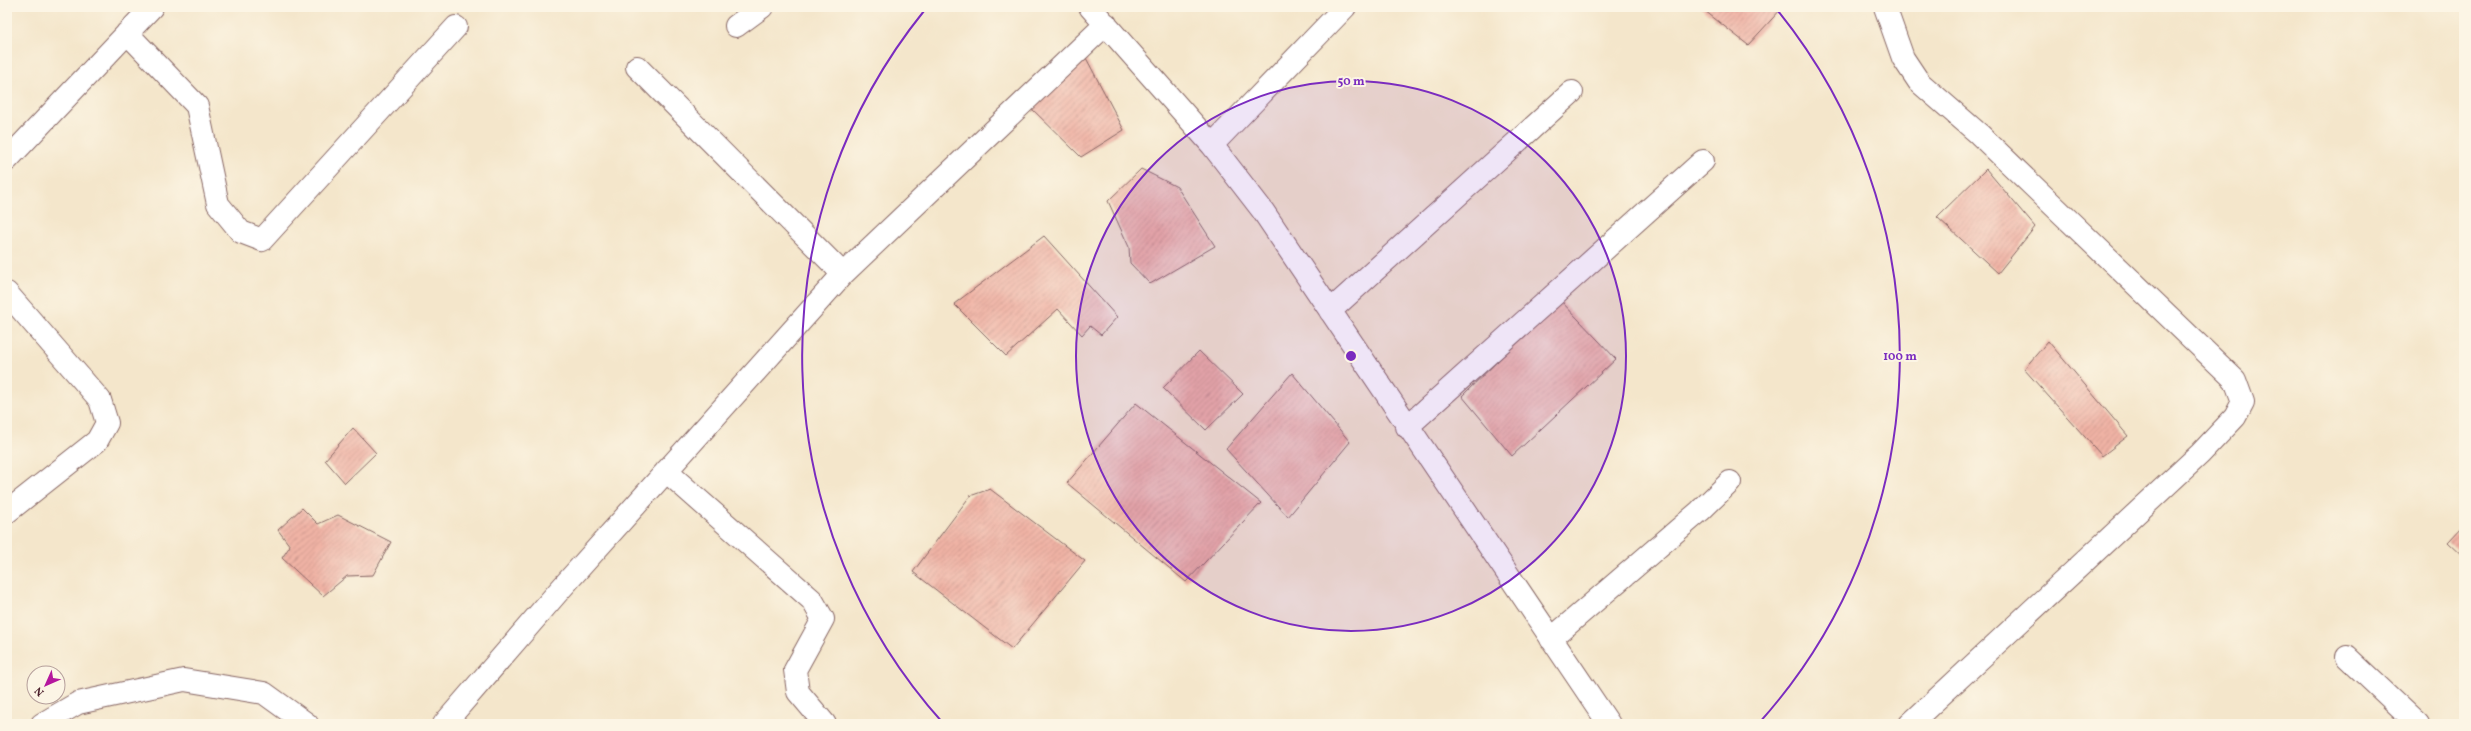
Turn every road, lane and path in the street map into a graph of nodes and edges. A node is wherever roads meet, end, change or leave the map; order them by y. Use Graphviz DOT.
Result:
graph roads {
  1 [pos="152,7"];
  2 [pos="762,7"];
  3 [pos="1090,7"];
  4 [pos="1346,7"];
  5 [pos="1885,7"];
  6 [pos="1106,24"];
  7 [pos="736,26"];
  8 [pos="456,27"];
  9 [pos="127,33"];
  10 [pos="637,67"];
  11 [pos="1572,92"];
  12 [pos="1212,145"];
  13 [pos="7,160"];
  14 [pos="1703,161"];
  15 [pos="843,274"];
  16 [pos="7,293"];
  17 [pos="1330,311"];
  18 [pos="1407,427"];
  19 [pos="666,471"];
  20 [pos="1730,482"];
  21 [pos="7,512"];
  22 [pos="1551,639"];
  23 [pos="2347,657"];
  24 [pos="42,724"];
  25 [pos="307,724"];
  26 [pos="444,724"];
  27 [pos="825,724"];
  28 [pos="1609,724"];
  29 [pos="1910,724"];
  30 [pos="2418,724"];
  1 -- 9 [label="street"];
  2 -- 7 [label="street"];
  3 -- 6 [label="street"];
  4 -- 12 [label="street"];
  5 -- 29 [label="street"];
  6 -- 12 [label="street"];
  6 -- 15 [label="street"];
  8 -- 9 [label="street"];
  9 -- 13 [label="street"];
  10 -- 15 [label="street"];
  11 -- 17 [label="street"];
  12 -- 17 [label="street"];
  14 -- 18 [label="street"];
  15 -- 19 [label="street"];
  16 -- 21 [label="street"];
  17 -- 18 [label="street"];
  18 -- 22 [label="street"];
  19 -- 26 [label="street"];
  19 -- 27 [label="street"];
  20 -- 22 [label="street"];
  22 -- 28 [label="street"];
  23 -- 30 [label="street"];
  24 -- 25 [label="street"];
}
